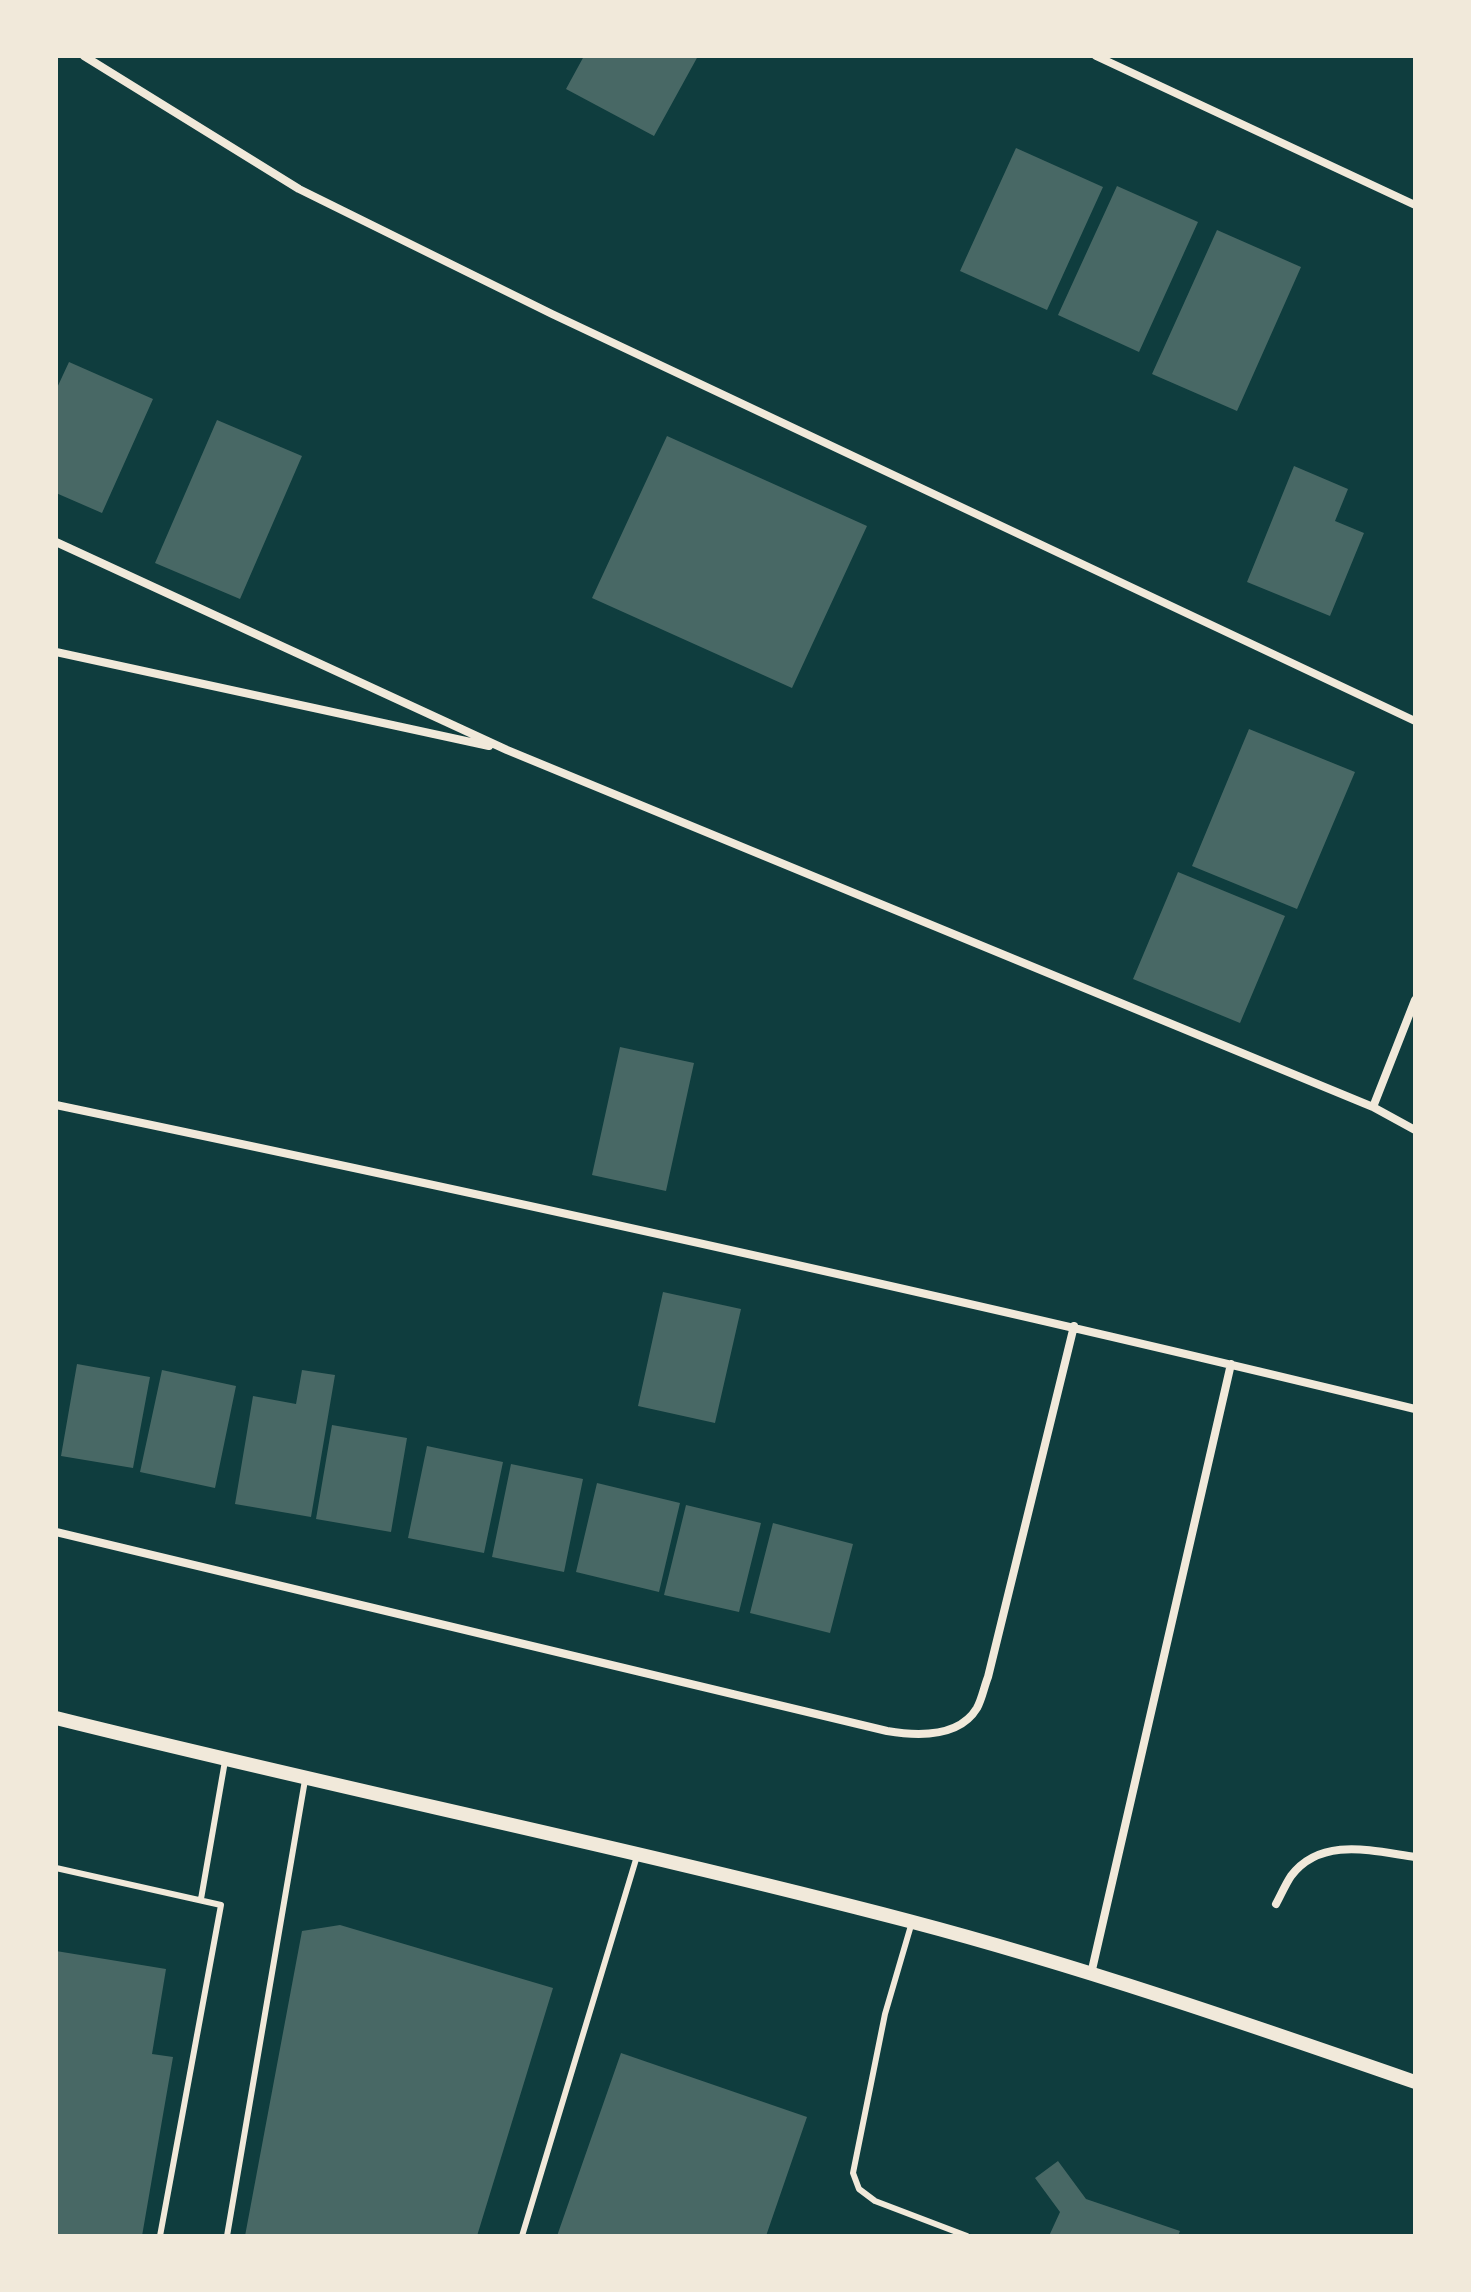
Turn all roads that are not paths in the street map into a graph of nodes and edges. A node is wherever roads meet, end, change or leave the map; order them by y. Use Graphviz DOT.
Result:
graph roads {
  1 [pos="84,56"];
  2 [pos="1096,56"];
  3 [pos="1415,205"];
  4 [pos="56,542"];
  5 [pos="56,652"];
  6 [pos="1415,721"];
  7 [pos="507,750"];
  8 [pos="1415,1000"];
  9 [pos="56,1105"];
  10 [pos="1373,1107"];
  11 [pos="1415,1130"];
  12 [pos="1074,1326"];
  13 [pos="1231,1364"];
  14 [pos="1415,1409"];
  15 [pos="56,1532"];
  16 [pos="56,1718"];
  17 [pos="226,1758"];
  18 [pos="306,1776"];
  19 [pos="638,1853"];
  20 [pos="1415,1857"];
  21 [pos="56,1868"];
  22 [pos="201,1899"];
  23 [pos="1276,1904"];
  24 [pos="912,1922"];
  25 [pos="1091,1974"];
  26 [pos="1415,2082"];
  27 [pos="160,2236"];
  28 [pos="227,2236"];
  29 [pos="522,2236"];
  30 [pos="967,2236"];
  1 -- 6 [label="street"];
  2 -- 3 [label="street"];
  4 -- 7 [label="street"];
  5 -- 7 [label="street"];
  7 -- 10 [label="street"];
  8 -- 10 [label="street"];
  9 -- 12 [label="street"];
  10 -- 11 [label="street"];
  12 -- 13 [label="street"];
  12 -- 15 [label="street"];
  13 -- 14 [label="street"];
  13 -- 25 [label="street"];
  16 -- 17 [label="street"];
  17 -- 18 [label="street"];
  17 -- 22 [label="lane"];
  18 -- 19 [label="street"];
  18 -- 28 [label="lane"];
  19 -- 24 [label="street"];
  19 -- 29 [label="lane"];
  20 -- 23 [label="street"];
  21 -- 22 [label="lane"];
  22 -- 27 [label="lane"];
  24 -- 25 [label="street"];
  24 -- 30 [label="lane"];
  25 -- 26 [label="street"];
}
